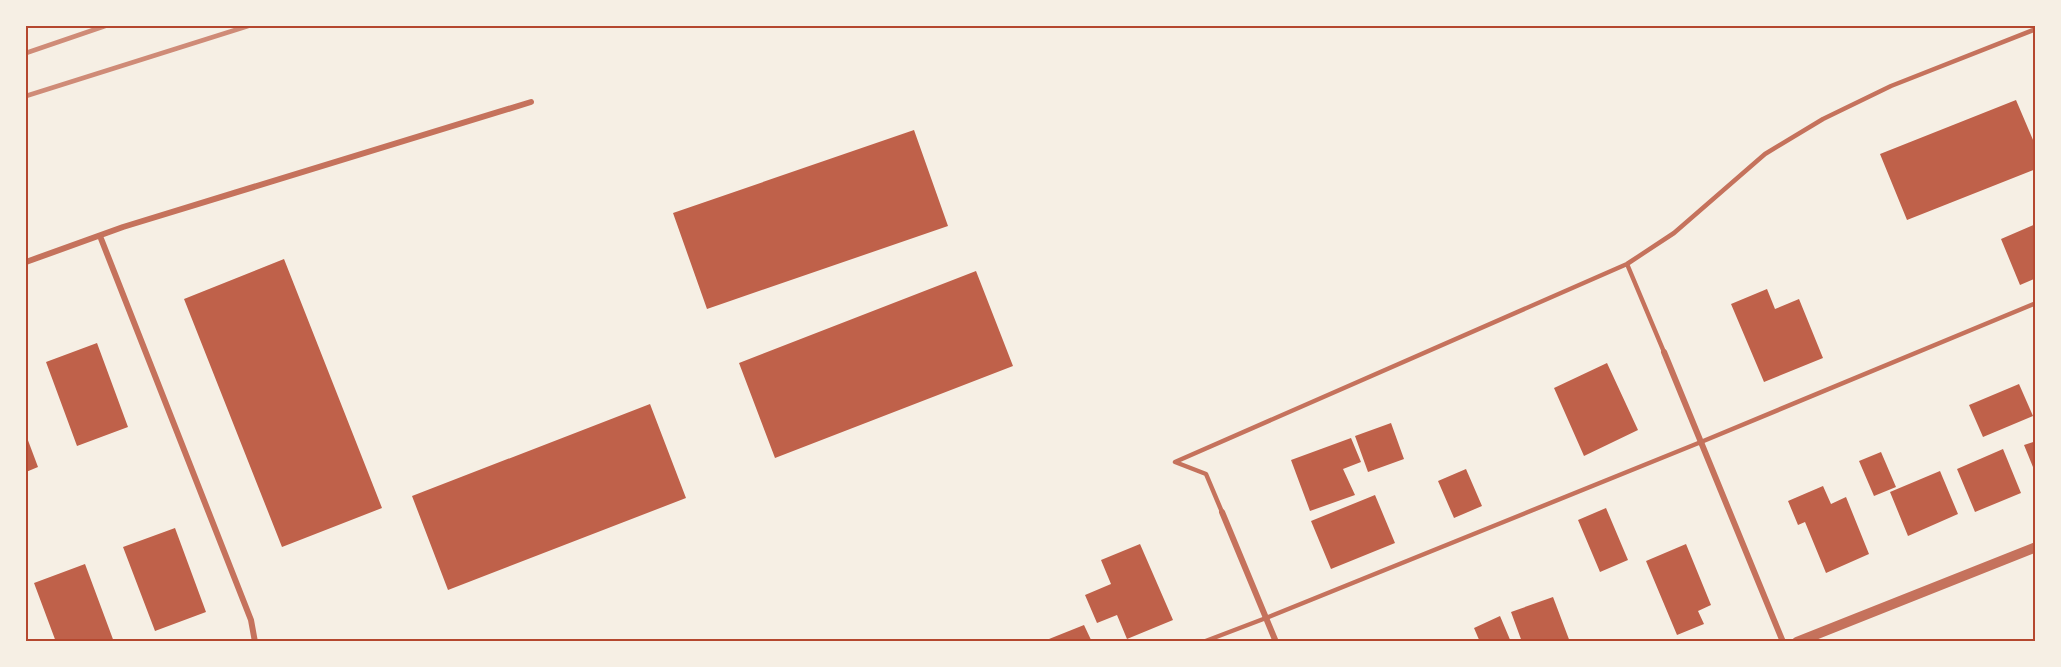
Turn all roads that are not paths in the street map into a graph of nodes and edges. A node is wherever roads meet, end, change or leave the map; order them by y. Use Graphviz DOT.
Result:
graph roads {
  1 [pos="2036,29"];
  2 [pos="531,102"];
  3 [pos="100,236"];
  4 [pos="26,262"];
  5 [pos="1628,264"];
  6 [pos="2036,303"];
  7 [pos="1664,352"];
  8 [pos="1701,442"];
  9 [pos="1222,512"];
  10 [pos="2036,547"];
  11 [pos="1266,618"];
  12 [pos="255,642"];
  13 [pos="1203,642"];
  14 [pos="1276,642"];
  15 [pos="1783,642"];
  16 [pos="1797,642"];
  1 -- 5 [label="lane"];
  2 -- 3 [label="street"];
  3 -- 4 [label="street"];
  3 -- 12 [label="street"];
  5 -- 7 [label="lane"];
  5 -- 9 [label="lane"];
  6 -- 8 [label="lane"];
  7 -- 8 [label="street"];
  8 -- 11 [label="lane"];
  8 -- 15 [label="street"];
  9 -- 11 [label="street"];
  10 -- 16 [label="street"];
  11 -- 13 [label="lane"];
  11 -- 14 [label="street"];
}
